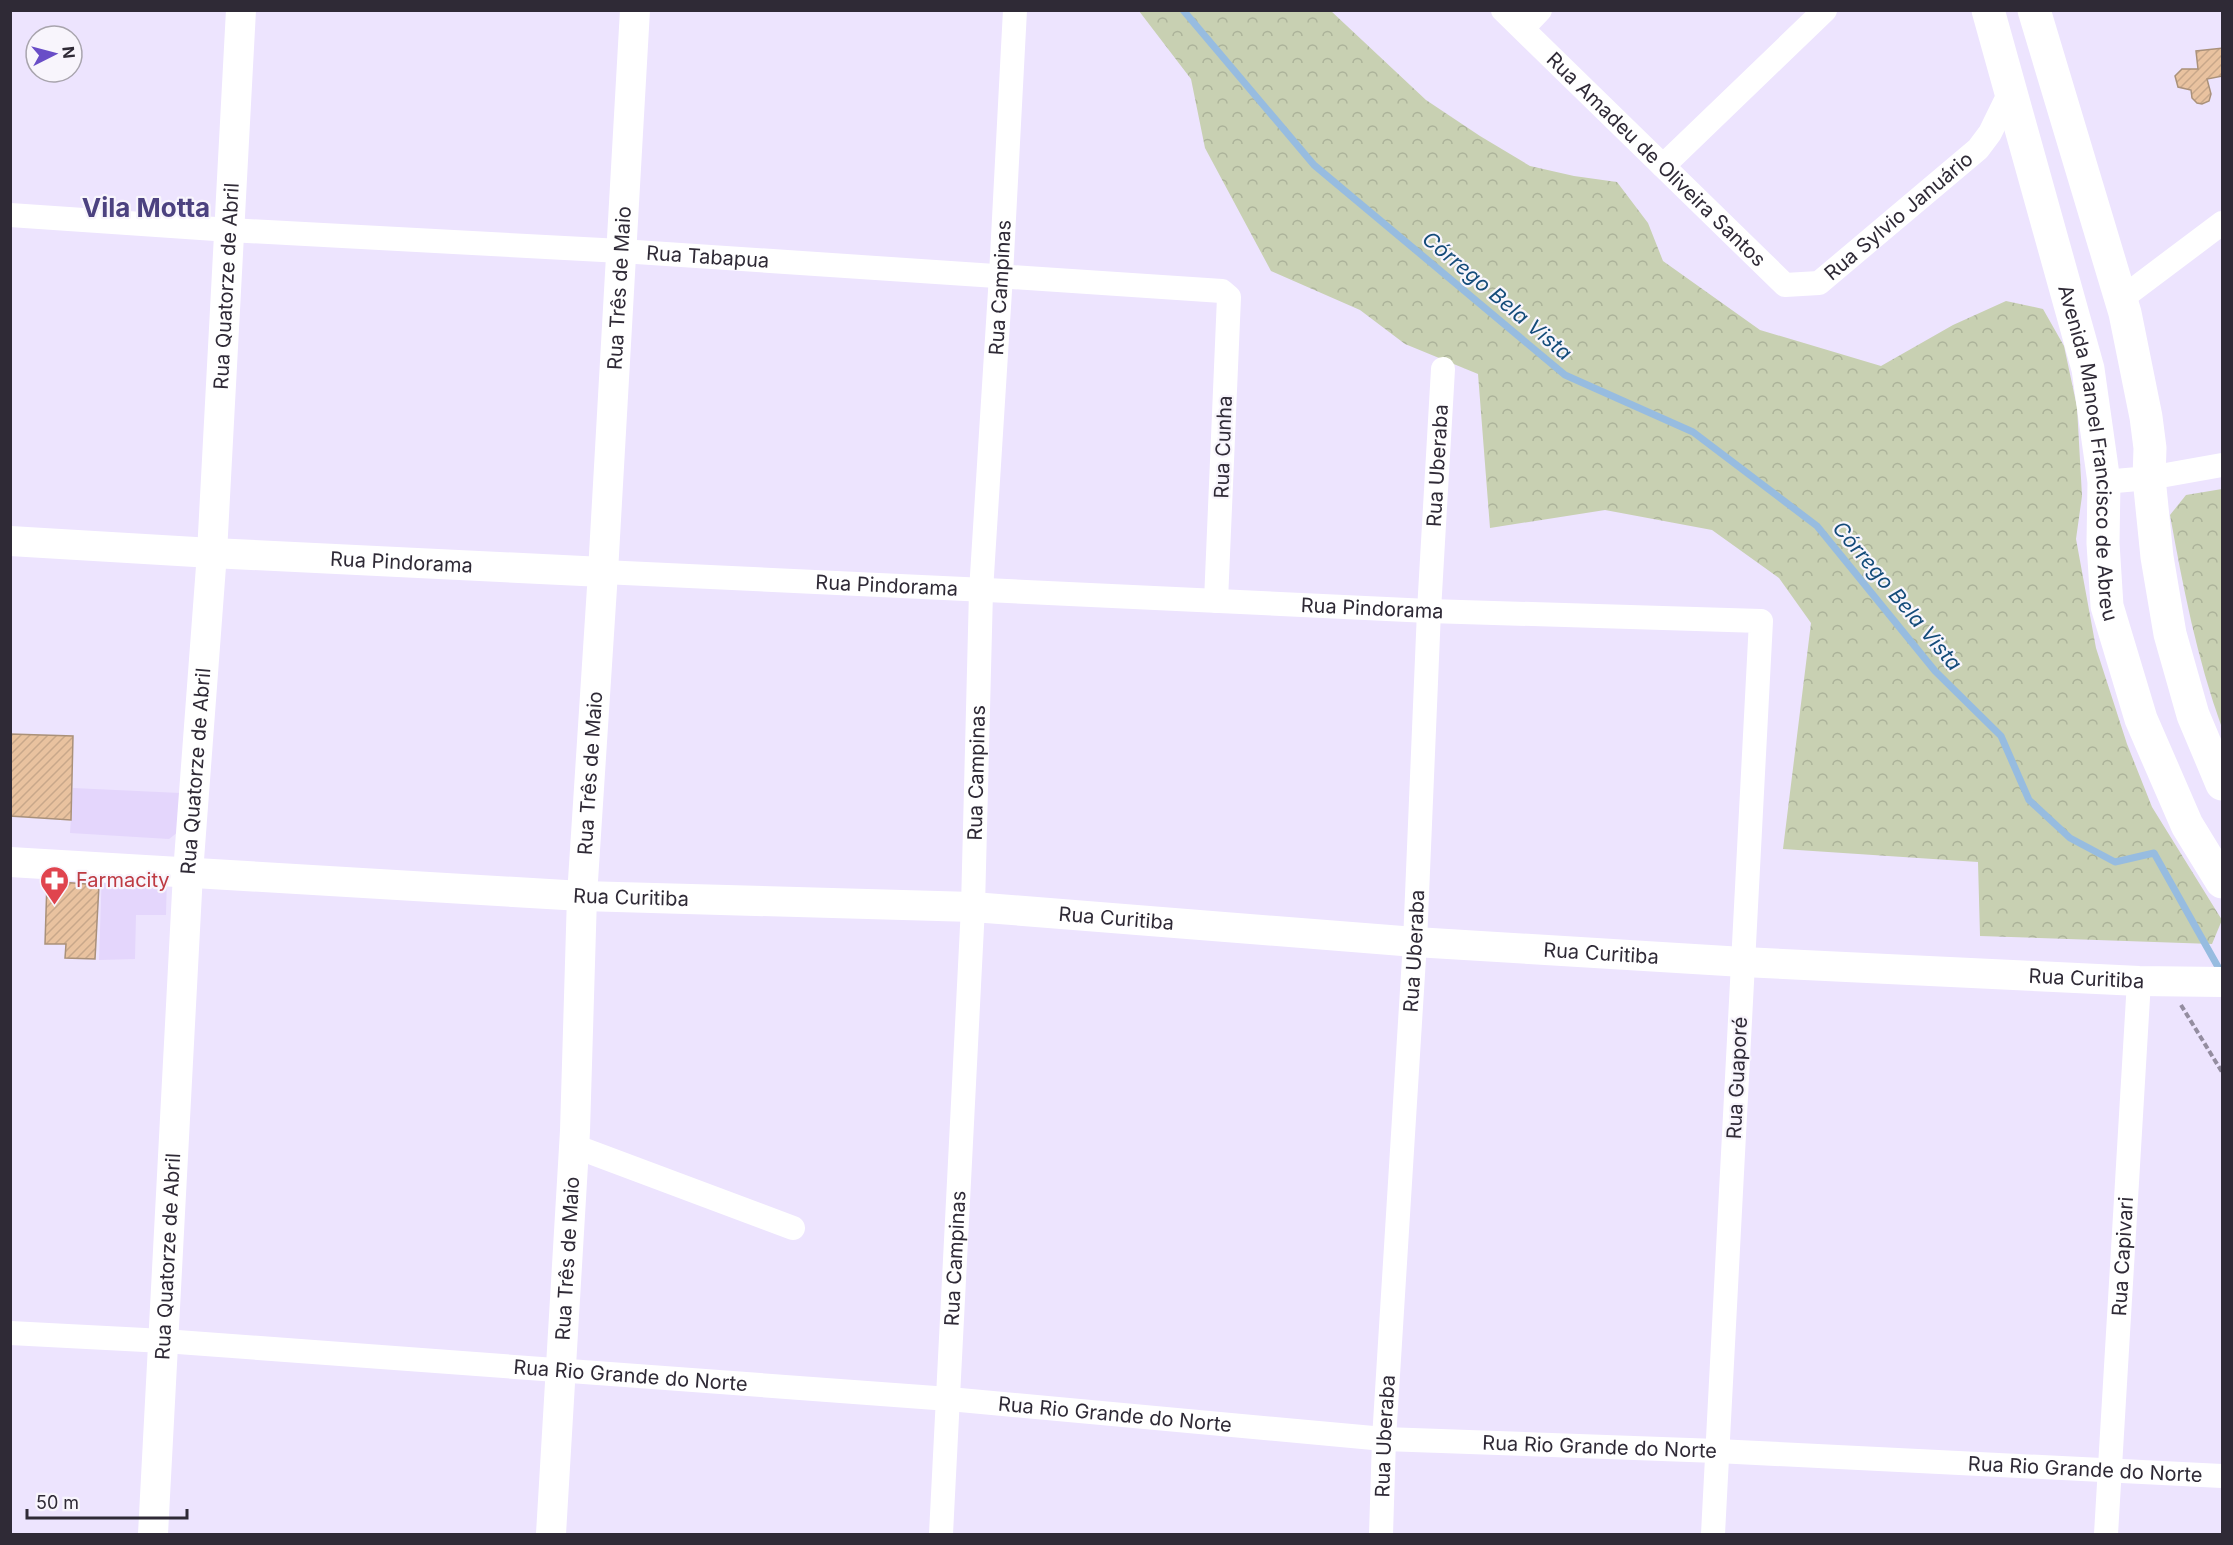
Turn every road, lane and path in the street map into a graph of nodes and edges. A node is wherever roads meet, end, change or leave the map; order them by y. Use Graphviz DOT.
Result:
graph roads {
  1 [pos="241,10"];
  2 [pos="635,10"];
  3 [pos="1015,10"];
  4 [pos="1503,10"];
  5 [pos="1540,10"];
  6 [pos="1825,10"];
  7 [pos="1988,10"];
  8 [pos="2034,10"];
  9 [pos="1523,28"];
  10 [pos="2011,90"];
  11 [pos="2027,147"];
  12 [pos="1978,149"];
  13 [pos="1663,166"];
  14 [pos="10,215"];
  15 [pos="2223,223"];
  16 [pos="230,231"];
  17 [pos="621,251"];
  18 [pos="1002,275"];
  19 [pos="1819,283"];
  20 [pos="1226,293"];
  21 [pos="2121,299"];
  22 [pos="1443,369"];
  23 [pos="2223,465"];
  24 [pos="2149,478"];
  25 [pos="2104,483"];
  26 [pos="10,541"];
  27 [pos="212,553"];
  28 [pos="603,572"];
  29 [pos="981,591"];
  30 [pos="1216,601"];
  31 [pos="1429,610"];
  32 [pos="1761,621"];
  33 [pos="2223,784"];
  34 [pos="10,862"];
  35 [pos="188,873"];
  36 [pos="2223,882"];
  37 [pos="582,896"];
  38 [pos="974,907"];
  39 [pos="1415,942"];
  40 [pos="1743,962"];
  41 [pos="2153,981"];
  42 [pos="2223,982"];
  43 [pos="2223,1072"];
  44 [pos="574,1146"];
  45 [pos="794,1228"];
  46 [pos="10,1333"];
  47 [pos="164,1341"];
  48 [pos="560,1370"];
  49 [pos="949,1399"];
  50 [pos="1384,1439"];
  51 [pos="1717,1451"];
  52 [pos="2110,1470"];
  53 [pos="2223,1476"];
  54 [pos="153,1534"];
  55 [pos="551,1534"];
  56 [pos="941,1534"];
  57 [pos="1381,1534"];
  58 [pos="1713,1534"];
  59 [pos="2106,1534"];
  1 -- 16 [label="street, Rua Quatorze de Abril"];
  2 -- 17 [label="street, Rua Três de Maio"];
  3 -- 18 [label="street, Rua Campinas"];
  4 -- 9 [label="street, Rua Amadeu de Oliveira Santos"];
  5 -- 9 [label="street"];
  6 -- 13 [label="street"];
  7 -- 10 [label="main road, Avenida Manoel Francisco de Abreu"];
  8 -- 21 [label="main road"];
  9 -- 13 [label="street, Rua Amadeu de Oliveira Santos"];
  10 -- 11 [label="main road, Avenida Manoel Francisco de Abreu"];
  10 -- 12 [label="street, Rua Sylvio Januário"];
  11 -- 12 [label="street, Rua Sylvio Januário"];
  11 -- 25 [label="main road, Avenida Manoel Francisco de Abreu"];
  12 -- 19 [label="street, Rua Sylvio Januário"];
  13 -- 19 [label="street, Rua Amadeu de Oliveira Santos"];
  14 -- 16 [label="street, Rua Tabapua"];
  15 -- 21 [label="street"];
  16 -- 17 [label="street, Rua Tabapua"];
  16 -- 27 [label="street, Rua Quatorze de Abril"];
  17 -- 18 [label="street, Rua Tabapua"];
  17 -- 28 [label="street, Rua Três de Maio"];
  18 -- 20 [label="street, Rua Tabapua"];
  18 -- 29 [label="street, Rua Campinas"];
  20 -- 30 [label="street, Rua Cunha"];
  21 -- 24 [label="main road"];
  22 -- 31 [label="street, Rua Uberaba"];
  23 -- 24 [label="street"];
  24 -- 25 [label="street"];
  24 -- 33 [label="main road"];
  25 -- 36 [label="main road, Avenida Manoel Francisco de Abreu"];
  26 -- 27 [label="street, Rua Pindorama"];
  27 -- 28 [label="street, Rua Pindorama"];
  27 -- 35 [label="street, Rua Quatorze de Abril"];
  28 -- 29 [label="street, Rua Pindorama"];
  28 -- 37 [label="street, Rua Três de Maio"];
  29 -- 30 [label="street, Rua Pindorama"];
  29 -- 38 [label="street, Rua Campinas"];
  30 -- 31 [label="street, Rua Pindorama"];
  31 -- 32 [label="street, Rua Pindorama"];
  31 -- 39 [label="street, Rua Uberaba"];
  32 -- 40 [label="street, Rua Guaporé"];
  34 -- 35 [label="street, Rua Curitiba"];
  35 -- 37 [label="street, Rua Curitiba"];
  35 -- 47 [label="street, Rua Quatorze de Abril"];
  37 -- 38 [label="street, Rua Curitiba"];
  37 -- 44 [label="street, Rua Três de Maio"];
  38 -- 39 [label="street, Rua Curitiba"];
  38 -- 49 [label="street, Rua Campinas"];
  39 -- 40 [label="street, Rua Curitiba"];
  39 -- 50 [label="street, Rua Uberaba"];
  40 -- 41 [label="street, Rua Curitiba"];
  40 -- 51 [label="street, Rua Guaporé"];
  41 -- 42 [label="street, Rua Curitiba"];
  41 -- 43 [label="path"];
  41 -- 52 [label="street, Rua Capivari"];
  44 -- 45 [label="street"];
  44 -- 48 [label="street, Rua Três de Maio"];
  46 -- 47 [label="street, Rua Rio Grande do Norte"];
  47 -- 48 [label="street, Rua Rio Grande do Norte"];
  47 -- 54 [label="street, Rua Quatorze de Abril"];
  48 -- 49 [label="street, Rua Rio Grande do Norte"];
  48 -- 55 [label="street, Rua Três de Maio"];
  49 -- 50 [label="street, Rua Rio Grande do Norte"];
  49 -- 56 [label="street, Rua Campinas"];
  50 -- 51 [label="street, Rua Rio Grande do Norte"];
  50 -- 57 [label="street, Rua Uberaba"];
  51 -- 52 [label="street, Rua Rio Grande do Norte"];
  51 -- 58 [label="street, Rua Guaporé"];
  52 -- 53 [label="street, Rua Rio Grande do Norte"];
  52 -- 59 [label="street, Rua Capivari"];
}
